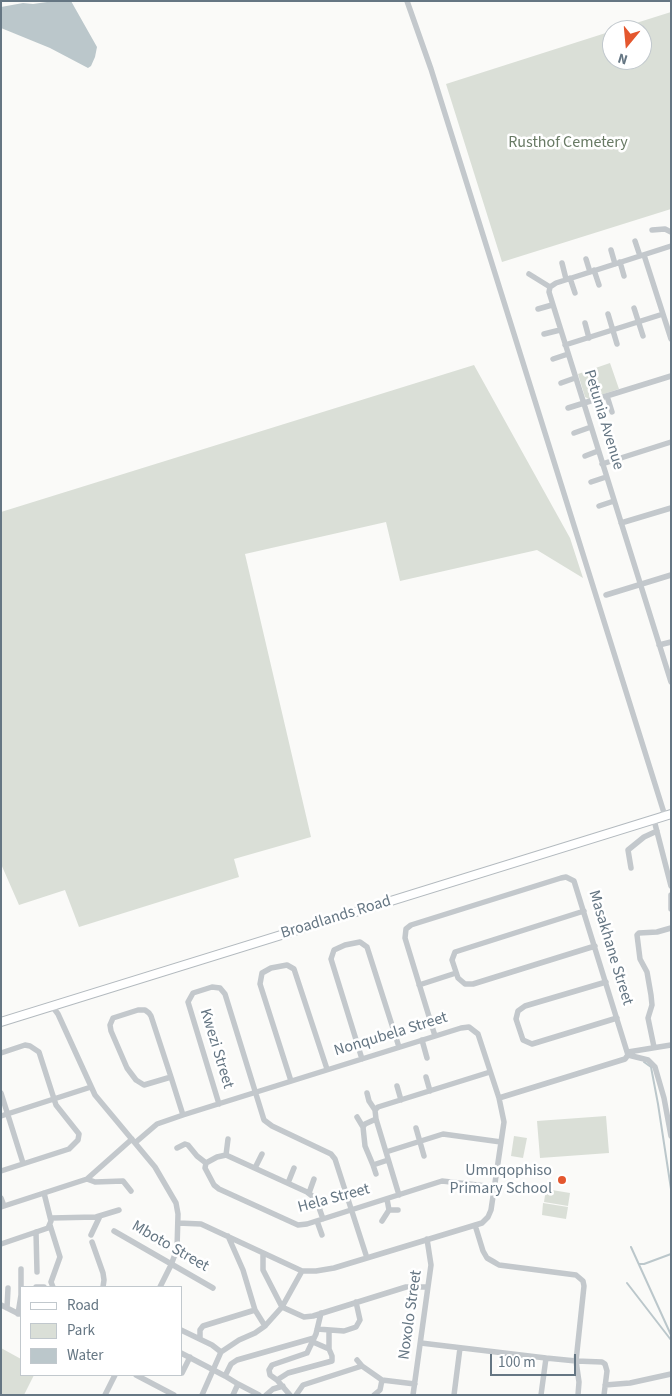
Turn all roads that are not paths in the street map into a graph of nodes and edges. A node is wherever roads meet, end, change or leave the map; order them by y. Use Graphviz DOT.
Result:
graph roads {
  1 [pos="408,1"];
  2 [pos="652,230"];
  3 [pos="671,232"];
  4 [pos="635,241"];
  5 [pos="671,246"];
  6 [pos="611,250"];
  7 [pos="642,255"];
  8 [pos="586,259"];
  9 [pos="562,263"];
  10 [pos="618,263"];
  11 [pos="592,271"];
  12 [pos="529,274"];
  13 [pos="624,276"];
  14 [pos="568,279"];
  15 [pos="599,285"];
  16 [pos="550,287"];
  17 [pos="575,293"];
  18 [pos="552,305"];
  19 [pos="634,308"];
  20 [pos="538,310"];
  21 [pos="608,314"];
  22 [pos="663,314"];
  23 [pos="638,322"];
  24 [pos="585,324"];
  25 [pos="560,330"];
  26 [pos="613,330"];
  27 [pos="544,334"];
  28 [pos="643,336"];
  29 [pos="589,338"];
  30 [pos="671,339"];
  31 [pos="617,344"];
  32 [pos="565,345"];
  33 [pos="568,354"];
  34 [pos="553,359"];
  35 [pos="671,376"];
  36 [pos="575,378"];
  37 [pos="561,383"];
  38 [pos="608,396"];
  39 [pos="583,404"];
  40 [pos="568,408"];
  41 [pos="612,412"];
  42 [pos="591,427"];
  43 [pos="574,433"];
  44 [pos="671,442"];
  45 [pos="598,452"];
  46 [pos="585,456"];
  47 [pos="602,464"];
  48 [pos="606,477"];
  49 [pos="591,482"];
  50 [pos="614,501"];
  51 [pos="599,506"];
  52 [pos="671,508"];
  53 [pos="621,523"];
  54 [pos="671,575"];
  55 [pos="640,584"];
  56 [pos="606,595"];
  57 [pos="671,642"];
  58 [pos="659,645"];
  59 [pos="671,682"];
  60 [pos="668,815"];
  61 [pos="654,820"];
  62 [pos="657,831"];
  63 [pos="631,868"];
  64 [pos="671,886"];
  65 [pos="671,896"];
  66 [pos="671,909"];
  67 [pos="584,911"];
  68 [pos="671,928"];
  69 [pos="595,946"];
  70 [pos="456,973"];
  71 [pos="606,982"];
  72 [pos="419,985"];
  73 [pos="52,1006"];
  74 [pos="617,1018"];
  75 [pos="1,1022"];
  76 [pos="435,1036"];
  77 [pos="422,1040"];
  78 [pos="671,1044"];
  79 [pos="399,1047"];
  80 [pos="654,1047"];
  81 [pos="1,1053"];
  82 [pos="628,1054"];
  83 [pos="428,1058"];
  84 [pos="362,1059"];
  85 [pos="327,1070"];
  86 [pos="490,1072"];
  87 [pos="426,1077"];
  88 [pos="171,1078"];
  89 [pos="291,1082"];
  90 [pos="397,1086"];
  91 [pos="91,1088"];
  92 [pos="430,1091"];
  93 [pos="1,1093"];
  94 [pos="255,1093"];
  95 [pos="367,1093"];
  96 [pos="499,1098"];
  97 [pos="55,1099"];
  98 [pos="401,1100"];
  99 [pos="219,1104"];
  100 [pos="376,1108"];
  101 [pos="8,1114"];
  102 [pos="183,1115"];
  103 [pos="1,1116"];
  104 [pos="357,1116"];
  105 [pos="376,1118"];
  106 [pos="670,1126"];
  107 [pos="363,1127"];
  108 [pos="416,1128"];
  109 [pos="671,1136"];
  110 [pos="228,1139"];
  111 [pos="134,1141"];
  112 [pos="420,1141"];
  113 [pos="501,1142"];
  114 [pos="177,1148"];
  115 [pos="386,1152"];
  116 [pos="262,1154"];
  117 [pos="226,1155"];
  118 [pos="424,1156"];
  119 [pos="388,1160"];
  120 [pos="207,1162"];
  121 [pos="23,1164"];
  122 [pos="373,1165"];
  123 [pos="255,1168"];
  124 [pos="294,1168"];
  125 [pos="1,1170"];
  126 [pos="376,1174"];
  127 [pos="87,1179"];
  128 [pos="314,1179"];
  129 [pos="288,1183"];
  130 [pos="495,1187"];
  131 [pos="131,1191"];
  132 [pos="44,1193"];
  133 [pos="310,1193"];
  134 [pos="399,1195"];
  135 [pos="1,1198"];
  136 [pos="387,1199"];
  137 [pos="3,1207"];
  138 [pos="119,1210"];
  139 [pos="352,1210"];
  140 [pos="389,1210"];
  141 [pos="398,1210"];
  142 [pos="100,1216"];
  143 [pos="320,1220"];
  144 [pos="51,1221"];
  145 [pos="382,1221"];
  146 [pos="178,1223"];
  147 [pos="475,1225"];
  148 [pos="114,1230"];
  149 [pos="36,1232"];
  150 [pos="91,1234"];
  151 [pos="322,1235"];
  152 [pos="228,1236"];
  153 [pos="427,1239"];
  154 [pos="92,1242"];
  155 [pos="1,1244"];
  156 [pos="263,1253"];
  157 [pos="367,1258"];
  158 [pos="171,1265"];
  159 [pos="21,1269"];
  160 [pos="37,1272"];
  161 [pos="302,1272"];
  162 [pos="21,1286"];
  163 [pos="53,1286"];
  164 [pos="103,1286"];
  165 [pos="160,1286"];
  166 [pos="428,1287"];
  167 [pos="8,1288"];
  168 [pos="213,1288"];
  169 [pos="356,1302"];
  170 [pos="4,1306"];
  171 [pos="282,1307"];
  172 [pos="255,1310"];
  173 [pos="322,1313"];
  174 [pos="20,1314"];
  175 [pos="265,1326"];
  176 [pos="317,1329"];
  177 [pos="182,1330"];
  178 [pos="329,1331"];
  179 [pos="200,1338"];
  180 [pos="313,1340"];
  181 [pos="421,1343"];
  182 [pos="460,1348"];
  183 [pos="329,1349"];
  184 [pos="222,1352"];
  185 [pos="182,1353"];
  186 [pos="190,1357"];
  187 [pos="546,1358"];
  188 [pos="357,1360"];
  189 [pos="576,1361"];
  190 [pos="362,1366"];
  191 [pos="215,1367"];
  192 [pos="182,1373"];
  193 [pos="671,1374"];
  194 [pos="114,1376"];
  195 [pos="138,1376"];
  196 [pos="225,1376"];
  197 [pos="277,1380"];
  198 [pos="382,1380"];
  199 [pos="238,1384"];
  200 [pos="415,1384"];
  201 [pos="605,1385"];
  202 [pos="283,1386"];
  203 [pos="105,1395"];
  204 [pos="174,1395"];
  205 [pos="202,1395"];
  206 [pos="233,1395"];
  207 [pos="259,1395"];
  208 [pos="266,1395"];
  209 [pos="290,1395"];
  210 [pos="296,1395"];
  211 [pos="374,1395"];
  212 [pos="413,1395"];
  213 [pos="454,1395"];
  214 [pos="541,1395"];
  215 [pos="578,1395"];
  216 [pos="604,1395"];
  1 -- 60 [label="street"];
  2 -- 3 [label="street"];
  4 -- 7 [label="street"];
  5 -- 7 [label="street"];
  6 -- 10 [label="street"];
  7 -- 10 [label="street"];
  7 -- 22 [label="street"];
  8 -- 11 [label="street"];
  9 -- 14 [label="street"];
  10 -- 11 [label="street"];
  10 -- 13 [label="street"];
  11 -- 14 [label="street"];
  11 -- 15 [label="street"];
  12 -- 16 [label="street"];
  14 -- 16 [label="street"];
  14 -- 17 [label="street"];
  16 -- 18 [label="street, Petunia Avenue"];
  18 -- 20 [label="street"];
  18 -- 25 [label="street, Petunia Avenue"];
  19 -- 23 [label="street"];
  21 -- 26 [label="street"];
  22 -- 23 [label="street"];
  22 -- 30 [label="street"];
  23 -- 26 [label="street"];
  23 -- 28 [label="street"];
  24 -- 29 [label="street"];
  25 -- 27 [label="street"];
  25 -- 32 [label="street, Petunia Avenue"];
  26 -- 29 [label="street"];
  26 -- 31 [label="street"];
  29 -- 32 [label="street"];
  32 -- 33 [label="street, Petunia Avenue"];
  33 -- 34 [label="street"];
  33 -- 36 [label="street, Petunia Avenue"];
  35 -- 38 [label="street"];
  36 -- 37 [label="street"];
  36 -- 39 [label="street, Petunia Avenue"];
  38 -- 39 [label="street"];
  38 -- 41 [label="street"];
  39 -- 40 [label="street"];
  39 -- 42 [label="street, Petunia Avenue"];
  42 -- 43 [label="street"];
  42 -- 45 [label="street, Petunia Avenue"];
  44 -- 47 [label="street"];
  45 -- 46 [label="street"];
  45 -- 47 [label="street, Petunia Avenue"];
  47 -- 48 [label="street, Petunia Avenue"];
  48 -- 49 [label="street"];
  48 -- 50 [label="street, Petunia Avenue"];
  50 -- 51 [label="street"];
  50 -- 53 [label="street, Petunia Avenue"];
  52 -- 53 [label="street"];
  53 -- 55 [label="street, Petunia Avenue"];
  54 -- 55 [label="street"];
  55 -- 56 [label="street"];
  55 -- 58 [label="street, Petunia Avenue"];
  57 -- 58 [label="street"];
  58 -- 59 [label="street, Petunia Avenue"];
  60 -- 61 [label="main road, Broadlands Road"];
  61 -- 62 [label="street"];
  61 -- 73 [label="main road, Broadlands Road"];
  62 -- 63 [label="street"];
  62 -- 64 [label="street"];
  65 -- 66 [label="street"];
  67 -- 69 [label="street, Masakhane Street"];
  67 -- 70 [label="street"];
  67 -- 72 [label="street, Masakhane Street"];
  68 -- 80 [label="street"];
  69 -- 70 [label="street"];
  69 -- 71 [label="street, Masakhane Street"];
  70 -- 72 [label="street"];
  71 -- 74 [label="street, Masakhane Street"];
  71 -- 74 [label="street"];
  72 -- 76 [label="street, Masakhane Street"];
  73 -- 75 [label="main road, Broadlands Road"];
  73 -- 91 [label="street"];
  74 -- 82 [label="street, Masakhane Street"];
  76 -- 77 [label="street, Nonqubela Street"];
  76 -- 86 [label="street, Nonqubela Street"];
  77 -- 79 [label="street, Nonqubela Street"];
  77 -- 83 [label="street"];
  78 -- 80 [label="street"];
  79 -- 84 [label="street, Nonqubela Street"];
  79 -- 84 [label="street"];
  80 -- 82 [label="street"];
  81 -- 97 [label="street"];
  82 -- 96 [label="street"];
  82 -- 106 [label="street"];
  84 -- 85 [label="street, Nonqubela Street"];
  85 -- 89 [label="street, Nonqubela Street"];
  85 -- 89 [label="street"];
  86 -- 92 [label="street"];
  86 -- 96 [label="street, Nonqubela Street"];
  87 -- 92 [label="street"];
  88 -- 88 [label="street"];
  88 -- 102 [label="street"];
  89 -- 94 [label="street, Nonqubela Street"];
  90 -- 98 [label="street"];
  91 -- 97 [label="street"];
  91 -- 111 [label="street"];
  92 -- 98 [label="street"];
  93 -- 101 [label="street"];
  94 -- 99 [label="street, Nonqubela Street"];
  94 -- 99 [label="street, Kwezi Street"];
  94 -- 139 [label="street"];
  95 -- 100 [label="street"];
  96 -- 113 [label="street, Nonqubela Street"];
  97 -- 101 [label="street"];
  97 -- 121 [label="street"];
  98 -- 100 [label="street"];
  99 -- 102 [label="street, Nonqubela Street"];
  100 -- 105 [label="street"];
  101 -- 103 [label="street"];
  101 -- 121 [label="street"];
  102 -- 111 [label="street, Nonqubela Street"];
  104 -- 107 [label="street"];
  105 -- 107 [label="street"];
  105 -- 115 [label="street"];
  106 -- 109 [label="street"];
  107 -- 122 [label="street"];
  108 -- 112 [label="street"];
  110 -- 117 [label="street"];
  111 -- 127 [label="street, Nonqubela Street"];
  111 -- 146 [label="street"];
  112 -- 113 [label="street"];
  112 -- 115 [label="street"];
  112 -- 118 [label="street"];
  113 -- 130 [label="street, Nonqubela Street"];
  114 -- 120 [label="street"];
  115 -- 119 [label="street"];
  116 -- 123 [label="street"];
  117 -- 120 [label="street"];
  117 -- 123 [label="street"];
  119 -- 122 [label="street"];
  119 -- 134 [label="street"];
  120 -- 143 [label="street, Hela Street"];
  121 -- 125 [label="street"];
  122 -- 126 [label="street"];
  123 -- 129 [label="street"];
  124 -- 129 [label="street"];
  127 -- 131 [label="street"];
  127 -- 132 [label="street"];
  128 -- 133 [label="street"];
  129 -- 133 [label="street"];
  130 -- 134 [label="street, Hela Street"];
  130 -- 147 [label="street, Nonqubela Street"];
  132 -- 137 [label="street"];
  132 -- 144 [label="street"];
  133 -- 143 [label="street"];
  134 -- 136 [label="street, Hela Street"];
  135 -- 137 [label="street"];
  136 -- 139 [label="street, Hela Street"];
  136 -- 140 [label="street"];
  138 -- 142 [label="street"];
  139 -- 143 [label="street, Hela Street"];
  139 -- 157 [label="street"];
  140 -- 141 [label="street"];
  140 -- 145 [label="street"];
  142 -- 144 [label="street"];
  142 -- 150 [label="street"];
  143 -- 151 [label="street"];
  144 -- 149 [label="street"];
  144 -- 163 [label="street"];
  146 -- 152 [label="street"];
  146 -- 158 [label="street"];
  147 -- 153 [label="street, Nonqubela Street"];
  147 -- 189 [label="street"];
  148 -- 158 [label="street, Mboto Street"];
  149 -- 155 [label="street"];
  149 -- 160 [label="street"];
  152 -- 156 [label="street"];
  152 -- 172 [label="street"];
  153 -- 157 [label="street, Nonqubela Street"];
  153 -- 166 [label="street, Noxolo Street"];
  154 -- 164 [label="street"];
  156 -- 161 [label="street"];
  156 -- 171 [label="street"];
  157 -- 161 [label="street, Nonqubela Street"];
  158 -- 165 [label="street"];
  158 -- 168 [label="street, Mboto Street"];
  159 -- 162 [label="street"];
  161 -- 171 [label="street"];
  166 -- 169 [label="street"];
  166 -- 181 [label="street, Noxolo Street"];
  167 -- 170 [label="street"];
  169 -- 173 [label="street"];
  169 -- 178 [label="street"];
  170 -- 174 [label="street"];
  171 -- 173 [label="street"];
  171 -- 175 [label="street"];
  172 -- 175 [label="street"];
  172 -- 179 [label="street"];
  173 -- 176 [label="street"];
  175 -- 184 [label="street"];
  176 -- 178 [label="street"];
  176 -- 180 [label="street"];
  177 -- 179 [label="street"];
  178 -- 183 [label="street"];
  179 -- 184 [label="street"];
  180 -- 183 [label="street"];
  180 -- 196 [label="street"];
  180 -- 197 [label="street"];
  181 -- 182 [label="street"];
  181 -- 200 [label="street, Noxolo Street"];
  182 -- 187 [label="street"];
  182 -- 213 [label="street"];
  183 -- 197 [label="street"];
  184 -- 191 [label="street"];
  185 -- 186 [label="street"];
  186 -- 191 [label="street"];
  186 -- 192 [label="street"];
  187 -- 189 [label="street"];
  187 -- 214 [label="street"];
  188 -- 190 [label="street"];
  189 -- 201 [label="street"];
  189 -- 215 [label="street"];
  190 -- 198 [label="street"];
  190 -- 210 [label="street"];
  191 -- 196 [label="street"];
  191 -- 205 [label="street"];
  193 -- 201 [label="street"];
  194 -- 203 [label="street"];
  195 -- 204 [label="street"];
  196 -- 199 [label="street"];
  197 -- 202 [label="street"];
  198 -- 200 [label="street"];
  198 -- 211 [label="street"];
  199 -- 206 [label="street"];
  199 -- 207 [label="street"];
  200 -- 212 [label="street, Noxolo Street"];
  201 -- 216 [label="street"];
  202 -- 208 [label="street"];
  202 -- 209 [label="street"];
}
